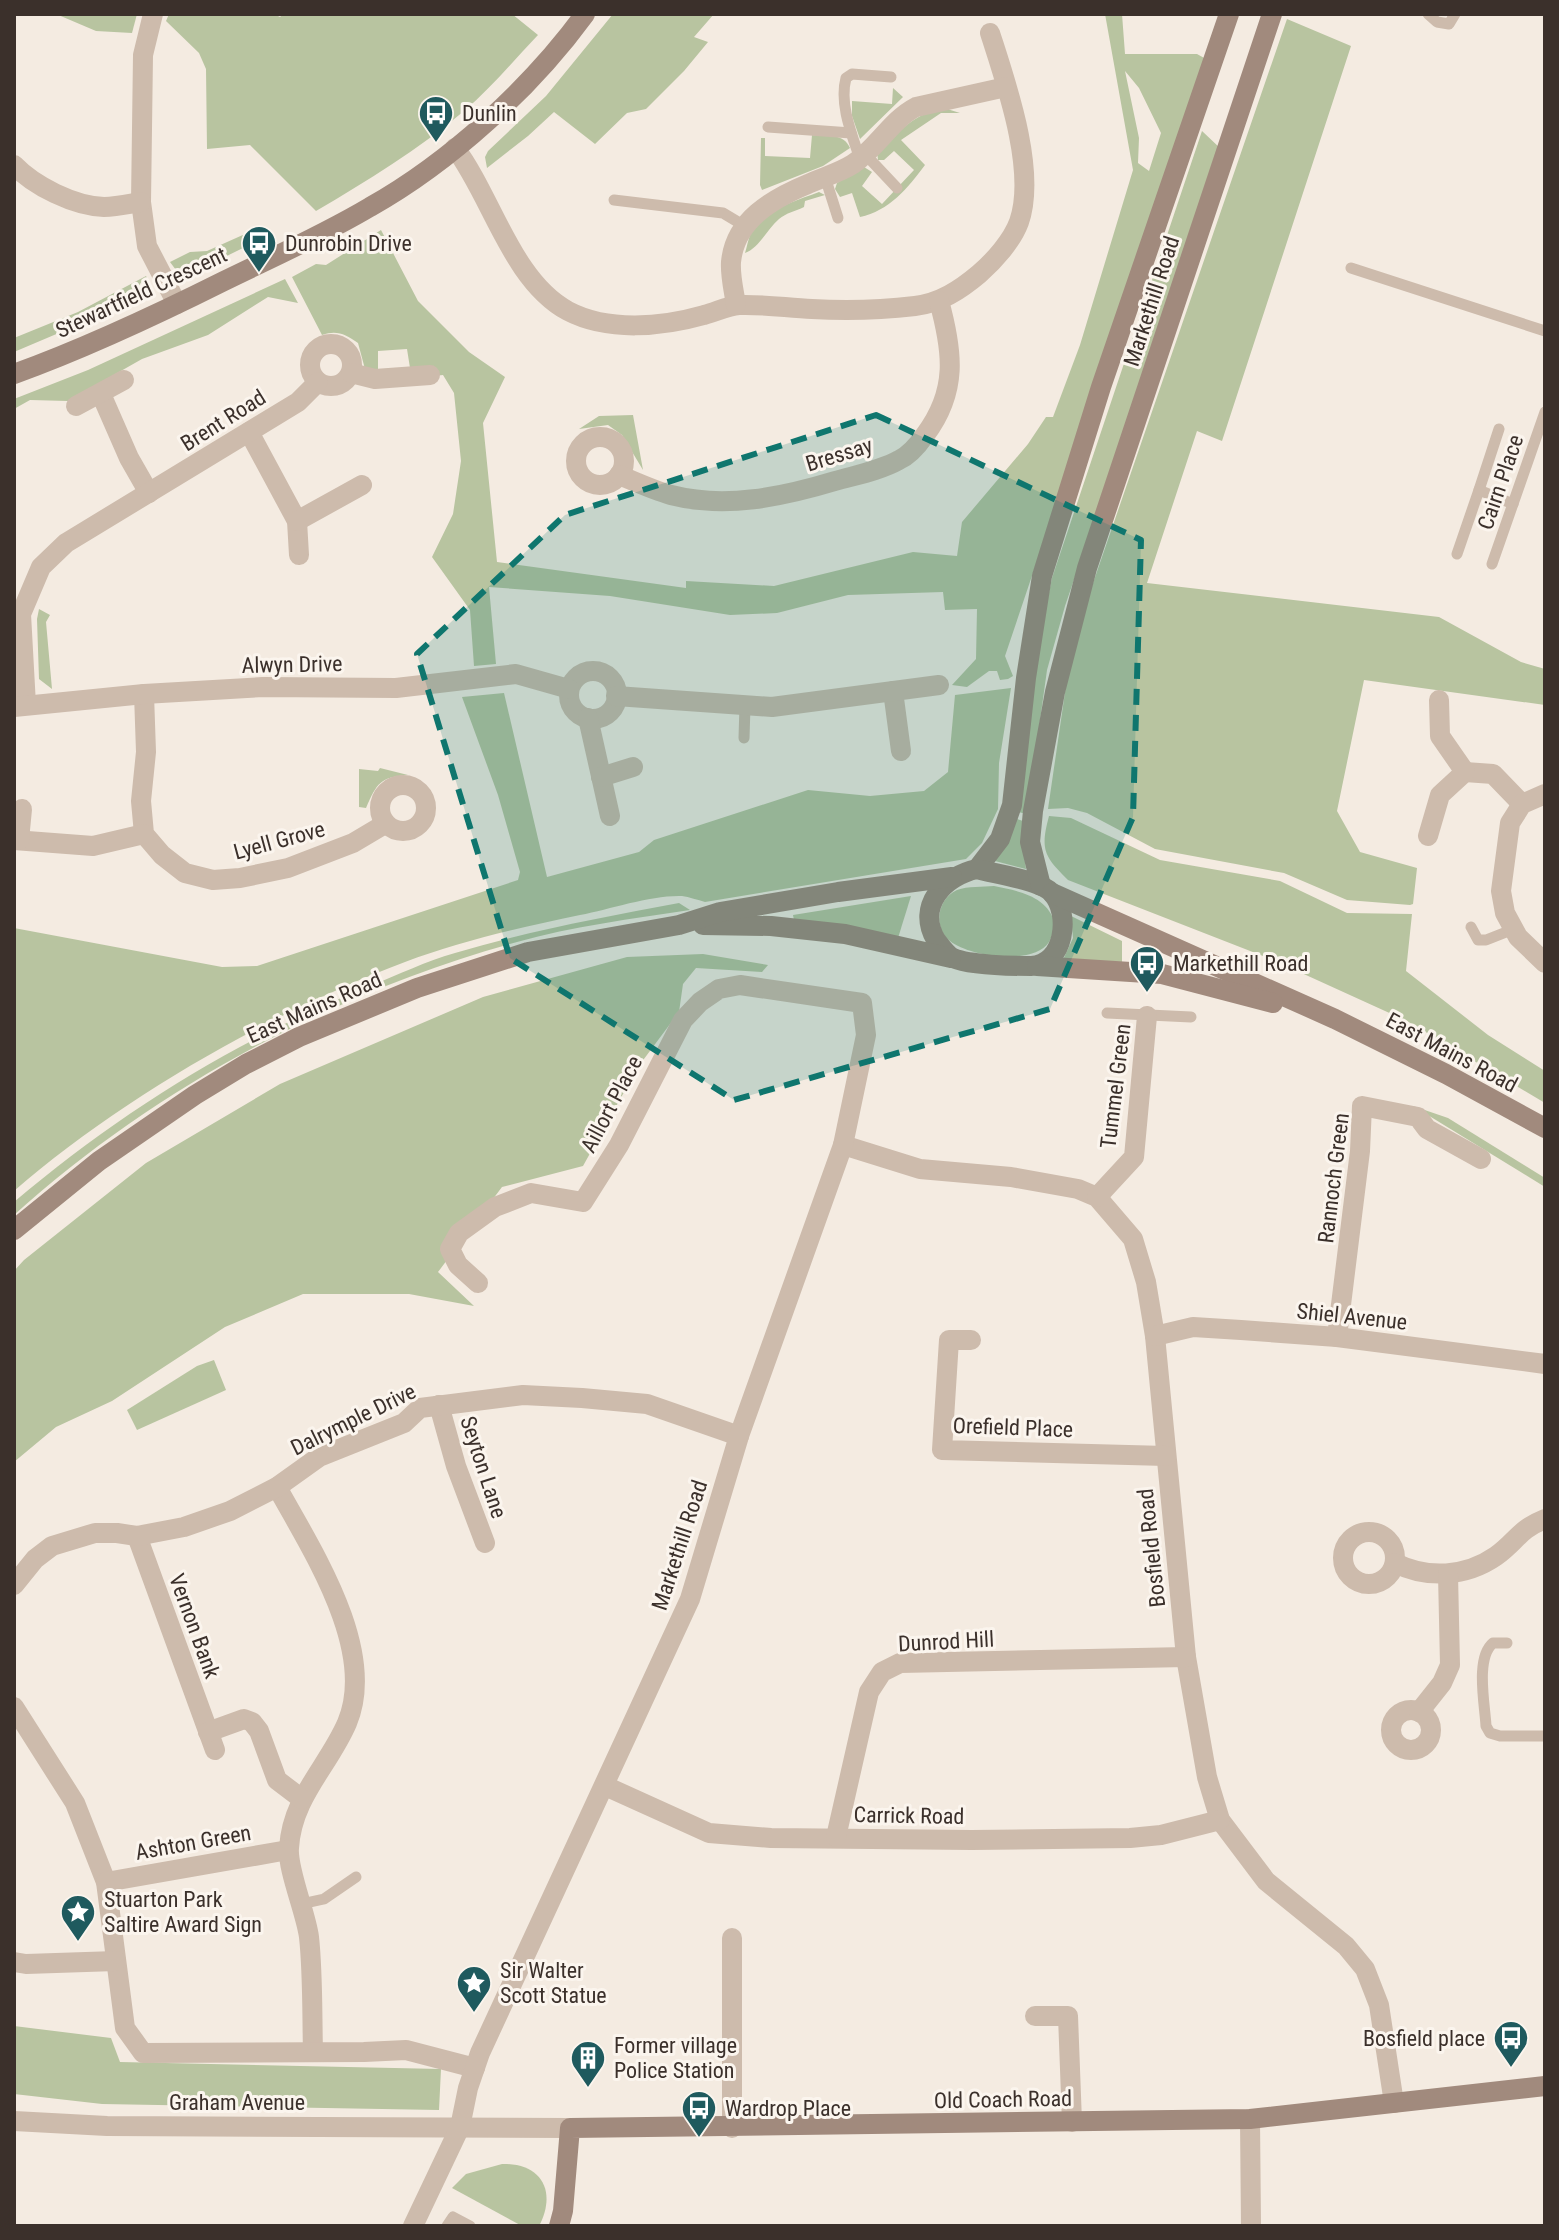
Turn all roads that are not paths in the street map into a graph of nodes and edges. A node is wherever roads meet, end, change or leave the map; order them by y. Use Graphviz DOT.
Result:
graph roads {
  1 [pos="153,14"];
  2 [pos="585,14"];
  3 [pos="1229,14"];
  4 [pos="1272,14"];
  5 [pos="1428,14"];
  6 [pos="1455,14"];
  7 [pos="990,33"];
  8 [pos="891,77"];
  9 [pos="1006,87"];
  10 [pos="768,127"];
  11 [pos="851,133"];
  12 [pos="455,148"];
  13 [pos="863,156"];
  14 [pos="14,165"];
  15 [pos="825,177"];
  16 [pos="897,188"];
  17 [pos="614,200"];
  18 [pos="141,202"];
  19 [pos="838,218"];
  20 [pos="743,225"];
  21 [pos="1351,268"];
  22 [pos="939,301"];
  23 [pos="177,304"];
  24 [pos="736,305"];
  25 [pos="1545,331"];
  26 [pos="351,373"];
  27 [pos="14,374"];
  28 [pos="430,375"];
  29 [pos="124,380"];
  30 [pos="318,382"];
  31 [pos="101,394"];
  32 [pos="76,406"];
  33 [pos="1545,412"];
  34 [pos="1499,429"];
  35 [pos="249,432"];
  36 [pos="619,475"];
  37 [pos="362,485"];
  38 [pos="1479,490"];
  39 [pos="149,493"];
  40 [pos="1513,504"];
  41 [pos="297,521"];
  42 [pos="1457,554"];
  43 [pos="299,555"];
  44 [pos="1492,564"];
  45 [pos="939,685"];
  46 [pos="569,689"];
  47 [pos="893,691"];
  48 [pos="144,694"];
  49 [pos="616,696"];
  50 [pos="1439,700"];
  51 [pos="20,706"];
  52 [pos="745,706"];
  53 [pos="588,718"];
  54 [pos="744,738"];
  55 [pos="901,751"];
  56 [pos="633,767"];
  57 [pos="1465,772"];
  58 [pos="601,777"];
  59 [pos="1545,794"];
  60 [pos="1522,804"];
  61 [pos="22,809"];
  62 [pos="610,816"];
  63 [pos="385,824"];
  64 [pos="144,834"];
  65 [pos="1428,836"];
  66 [pos="16,840"];
  67 [pos="977,869"];
  68 [pos="952,877"];
  69 [pos="1047,889"];
  70 [pos="679,925"];
  71 [pos="1471,927"];
  72 [pos="1514,929"];
  73 [pos="951,958"];
  74 [pos="1545,963"];
  75 [pos="1037,966"];
  76 [pos="862,1003"];
  77 [pos="1107,1013"];
  78 [pos="1147,1016"];
  79 [pos="1191,1017"];
  80 [pos="1335,1019"];
  81 [pos="1545,1128"];
  82 [pos="843,1145"];
  83 [pos="1481,1159"];
  84 [pos="1097,1197"];
  85 [pos="14,1230"];
  86 [pos="478,1283"];
  87 [pos="1155,1336"];
  88 [pos="1337,1337"];
  89 [pos="971,1340"];
  90 [pos="1545,1364"];
  91 [pos="439,1405"];
  92 [pos="739,1436"];
  93 [pos="1166,1456"];
  94 [pos="277,1487"];
  95 [pos="1545,1519"];
  96 [pos="137,1536"];
  97 [pos="485,1543"];
  98 [pos="1395,1563"];
  99 [pos="1448,1574"];
  100 [pos="14,1585"];
  101 [pos="1507,1643"];
  102 [pos="1186,1657"];
  103 [pos="14,1707"];
  104 [pos="1419,1712"];
  105 [pos="1545,1736"];
  106 [pos="605,1786"];
  107 [pos="302,1799"];
  108 [pos="1220,1820"];
  109 [pos="836,1837"];
  110 [pos="288,1850"];
  111 [pos="356,1877"];
  112 [pos="106,1882"];
  113 [pos="301,1904"];
  114 [pos="732,1938"];
  115 [pos="116,1961"];
  116 [pos="14,1962"];
  117 [pos="1035,2016"];
  118 [pos="313,2052"];
  119 [pos="475,2068"];
  120 [pos="1545,2086"];
  121 [pos="1394,2103"];
  122 [pos="1250,2119"];
  123 [pos="14,2121"];
  124 [pos="1072,2122"];
  125 [pos="460,2127"];
  126 [pos="570,2128"];
  127 [pos="732,2128"];
  128 [pos="413,2226"];
  129 [pos="447,2226"];
  130 [pos="470,2226"];
  131 [pos="559,2226"];
  132 [pos="1251,2226"];
  1 -- 18 [label="street"];
  2 -- 12 [label="street, Stewartfield Crescent"];
  3 -- 67 [label="street, Markethill Road"];
  4 -- 69 [label="street, Markethill Road"];
  5 -- 6 [label="lane"];
  7 -- 9 [label="street"];
  8 -- 11 [label="lane"];
  9 -- 13 [label="street"];
  9 -- 22 [label="street"];
  10 -- 11 [label="lane"];
  11 -- 13 [label="lane"];
  12 -- 23 [label="street, Stewartfield Crescent"];
  12 -- 24 [label="street"];
  13 -- 15 [label="street"];
  13 -- 16 [label="lane"];
  14 -- 18 [label="street"];
  15 -- 19 [label="lane"];
  15 -- 20 [label="street"];
  17 -- 20 [label="lane"];
  18 -- 23 [label="street"];
  20 -- 24 [label="street"];
  21 -- 25 [label="lane"];
  22 -- 24 [label="street"];
  22 -- 36 [label="street, Bressay"];
  23 -- 27 [label="street, Stewartfield Crescent"];
  26 -- 28 [label="street, Brent Road"];
  26 -- 30 [label="street, Brent Road"];
  26 -- 30 [label="street"];
  29 -- 31 [label="street"];
  30 -- 35 [label="street, Brent Road"];
  31 -- 32 [label="street"];
  31 -- 39 [label="street"];
  33 -- 40 [label="lane, Cairn Place"];
  34 -- 38 [label="lane"];
  35 -- 39 [label="street, Brent Road"];
  35 -- 41 [label="street"];
  37 -- 41 [label="street"];
  38 -- 40 [label="lane"];
  38 -- 42 [label="lane"];
  39 -- 51 [label="street, Brent Road"];
  40 -- 44 [label="lane, Cairn Place"];
  41 -- 43 [label="street"];
  45 -- 47 [label="street"];
  46 -- 48 [label="street, Alwyn Drive"];
  46 -- 49 [label="street"];
  46 -- 53 [label="street"];
  47 -- 52 [label="street"];
  47 -- 55 [label="street"];
  48 -- 51 [label="street, Alwyn Drive"];
  48 -- 64 [label="street"];
  49 -- 52 [label="street"];
  49 -- 53 [label="street"];
  50 -- 57 [label="street"];
  52 -- 54 [label="lane"];
  53 -- 58 [label="street"];
  56 -- 58 [label="street"];
  57 -- 60 [label="street"];
  57 -- 65 [label="street"];
  58 -- 62 [label="street"];
  59 -- 60 [label="street"];
  60 -- 72 [label="street"];
  61 -- 66 [label="street"];
  63 -- 64 [label="street, Lyell Grove"];
  64 -- 66 [label="street"];
  67 -- 68 [label="street"];
  67 -- 69 [label="street"];
  68 -- 70 [label="street, East Mains Road"];
  68 -- 73 [label="street"];
  69 -- 75 [label="street"];
  69 -- 80 [label="street, East Mains Road"];
  70 -- 73 [label="street, East Mains Road"];
  70 -- 85 [label="street, East Mains Road"];
  71 -- 72 [label="lane"];
  72 -- 74 [label="street"];
  73 -- 75 [label="street"];
  75 -- 80 [label="street, East Mains Road"];
  76 -- 82 [label="street, Markethill Road"];
  76 -- 86 [label="street, Aillort Place"];
  77 -- 78 [label="lane"];
  78 -- 79 [label="lane"];
  78 -- 84 [label="street, Tummel Green"];
  80 -- 81 [label="street, East Mains Road"];
  82 -- 84 [label="street"];
  82 -- 92 [label="street, Markethill Road"];
  83 -- 88 [label="street, Rannoch Green"];
  84 -- 87 [label="street, Bosfield Road"];
  87 -- 88 [label="street, Shiel Avenue"];
  87 -- 93 [label="street, Bosfield Road"];
  88 -- 90 [label="street, Shiel Avenue"];
  89 -- 93 [label="street, Orefield Place"];
  91 -- 92 [label="street, Dalrymple Drive"];
  91 -- 94 [label="street, Dalrymple Drive"];
  91 -- 97 [label="street, Seyton Lane"];
  92 -- 106 [label="street, Markethill Road"];
  93 -- 102 [label="street, Bosfield Road"];
  94 -- 96 [label="street, Dalrymple Drive"];
  94 -- 107 [label="street"];
  95 -- 99 [label="street"];
  96 -- 100 [label="street, Dalrymple Drive"];
  96 -- 107 [label="street, Vernon Bank"];
  98 -- 99 [label="street"];
  99 -- 104 [label="street"];
  101 -- 105 [label="lane"];
  102 -- 108 [label="street, Bosfield Road"];
  102 -- 109 [label="street, Dunrod Hill"];
  103 -- 112 [label="street"];
  106 -- 109 [label="street, Carrick Road"];
  106 -- 119 [label="street, Markethill Road"];
  107 -- 110 [label="street"];
  108 -- 109 [label="street, Carrick Road"];
  108 -- 121 [label="street, Bosfield Road"];
  110 -- 112 [label="street, Ashton Green"];
  110 -- 113 [label="street"];
  111 -- 113 [label="lane"];
  112 -- 115 [label="street"];
  113 -- 118 [label="street"];
  114 -- 127 [label="street"];
  115 -- 116 [label="street"];
  115 -- 118 [label="street"];
  117 -- 124 [label="street"];
  118 -- 119 [label="street"];
  119 -- 125 [label="street, Markethill Road"];
  120 -- 121 [label="street, Old Coach Road"];
  121 -- 122 [label="street, Old Coach Road"];
  122 -- 124 [label="street, Old Coach Road"];
  122 -- 132 [label="street"];
  123 -- 125 [label="street, Graham Avenue"];
  124 -- 127 [label="street, Old Coach Road"];
  125 -- 126 [label="street, Old Coach Road"];
  125 -- 128 [label="street, Markethill Road"];
  126 -- 127 [label="street, Old Coach Road"];
  126 -- 131 [label="street"];
  129 -- 130 [label="lane"];
}
